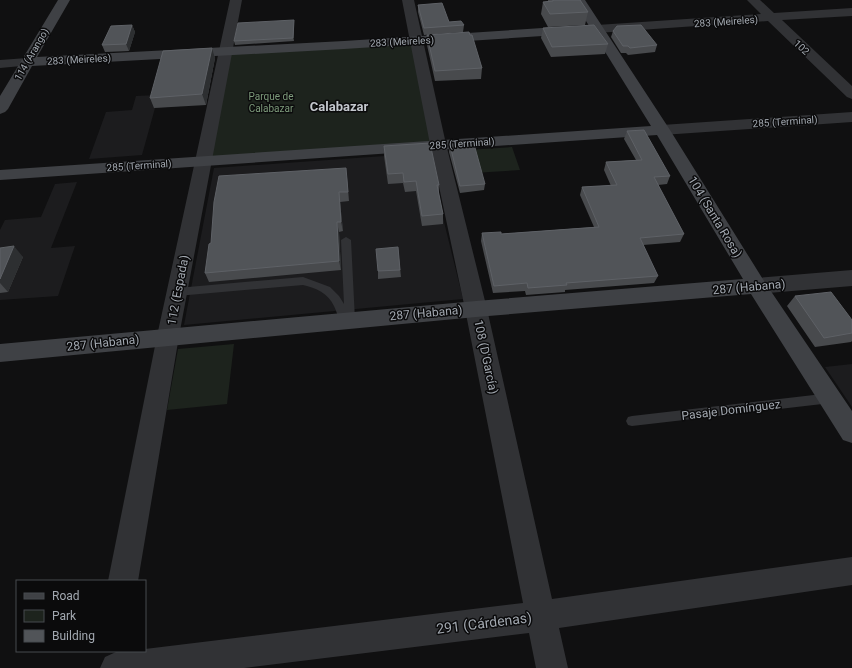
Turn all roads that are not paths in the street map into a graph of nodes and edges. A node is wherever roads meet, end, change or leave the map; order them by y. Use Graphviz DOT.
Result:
graph roads {
  1 [pos="64,0"];
  2 [pos="236,0"];
  3 [pos="408,0"];
  4 [pos="580,0"];
  5 [pos="753,0"];
  6 [pos="852,12"];
  7 [pos="771,18"];
  8 [pos="597,29"];
  9 [pos="417,40"];
  10 [pos="226,51"];
  11 [pos="27,62"];
  12 [pos="0,64"];
  13 [pos="852,94"];
  14 [pos="0,109"];
  15 [pos="852,117"];
  16 [pos="662,130"];
  17 [pos="438,144"];
  18 [pos="204,160"];
  19 [pos="0,175"];
  20 [pos="346,240"];
  21 [pos="852,278"];
  22 [pos="757,286"];
  23 [pos="177,292"];
  24 [pos="476,309"];
  25 [pos="348,320"];
  26 [pos="168,336"];
  27 [pos="0,353"];
  28 [pos="831,398"];
  29 [pos="632,421"];
  30 [pos="852,432"];
  31 [pos="852,570"];
  32 [pos="123,580"];
  33 [pos="541,616"];
  34 [pos="110,652"];
  35 [pos="107,668"];
  36 [pos="116,668"];
  37 [pos="552,668"];
  1 -- 11 [label="street, 114 (Arango)"];
  2 -- 10 [label="street, 112 (Espada)"];
  3 -- 9 [label="street, 108 (D'García)"];
  4 -- 8 [label="street, 104 (Santa Rosa)"];
  5 -- 7 [label="street, 102"];
  6 -- 7 [label="street, 283 (Meireles)"];
  7 -- 8 [label="street, 283 (Meireles)"];
  7 -- 13 [label="street, 102"];
  8 -- 9 [label="street, 283 (Meireles)"];
  8 -- 16 [label="street, 104 (Santa Rosa)"];
  9 -- 10 [label="street, 283 (Meireles)"];
  9 -- 17 [label="street, 108 (D'García)"];
  10 -- 11 [label="street, 283 (Meireles)"];
  10 -- 18 [label="street, 112 (Espada)"];
  11 -- 12 [label="street, 283 (Meireles)"];
  11 -- 14 [label="street, 114 (Arango)"];
  15 -- 16 [label="street, 285 (Terminal)"];
  16 -- 17 [label="street, 285 (Terminal)"];
  16 -- 22 [label="street, 104 (Santa Rosa)"];
  17 -- 18 [label="street, 285 (Terminal)"];
  17 -- 24 [label="street, 108 (D'García)"];
  18 -- 19 [label="street, 285 (Terminal)"];
  18 -- 23 [label="street, 112 (Espada)"];
  20 -- 25 [label="lane"];
  21 -- 22 [label="street, 287 (Habana)"];
  22 -- 24 [label="street, 287 (Habana)"];
  22 -- 28 [label="street, 104 (Santa Rosa)"];
  23 -- 25 [label="lane"];
  23 -- 26 [label="street, 112 (Espada)"];
  24 -- 25 [label="street, 287 (Habana)"];
  24 -- 33 [label="street, 108 (D'García)"];
  25 -- 26 [label="street, 287 (Habana)"];
  26 -- 27 [label="street, 287 (Habana)"];
  26 -- 32 [label="street, 112 (Espada)"];
  28 -- 29 [label="lane, Pasaje Domínguez"];
  28 -- 30 [label="street, 104 (Santa Rosa)"];
  31 -- 33 [label="street, 291 (Cárdenas)"];
  33 -- 36 [label="street, 291 (Cárdenas)"];
  33 -- 37 [label="street, 108 (D'García)"];
  34 -- 35 [label="street"];
}
